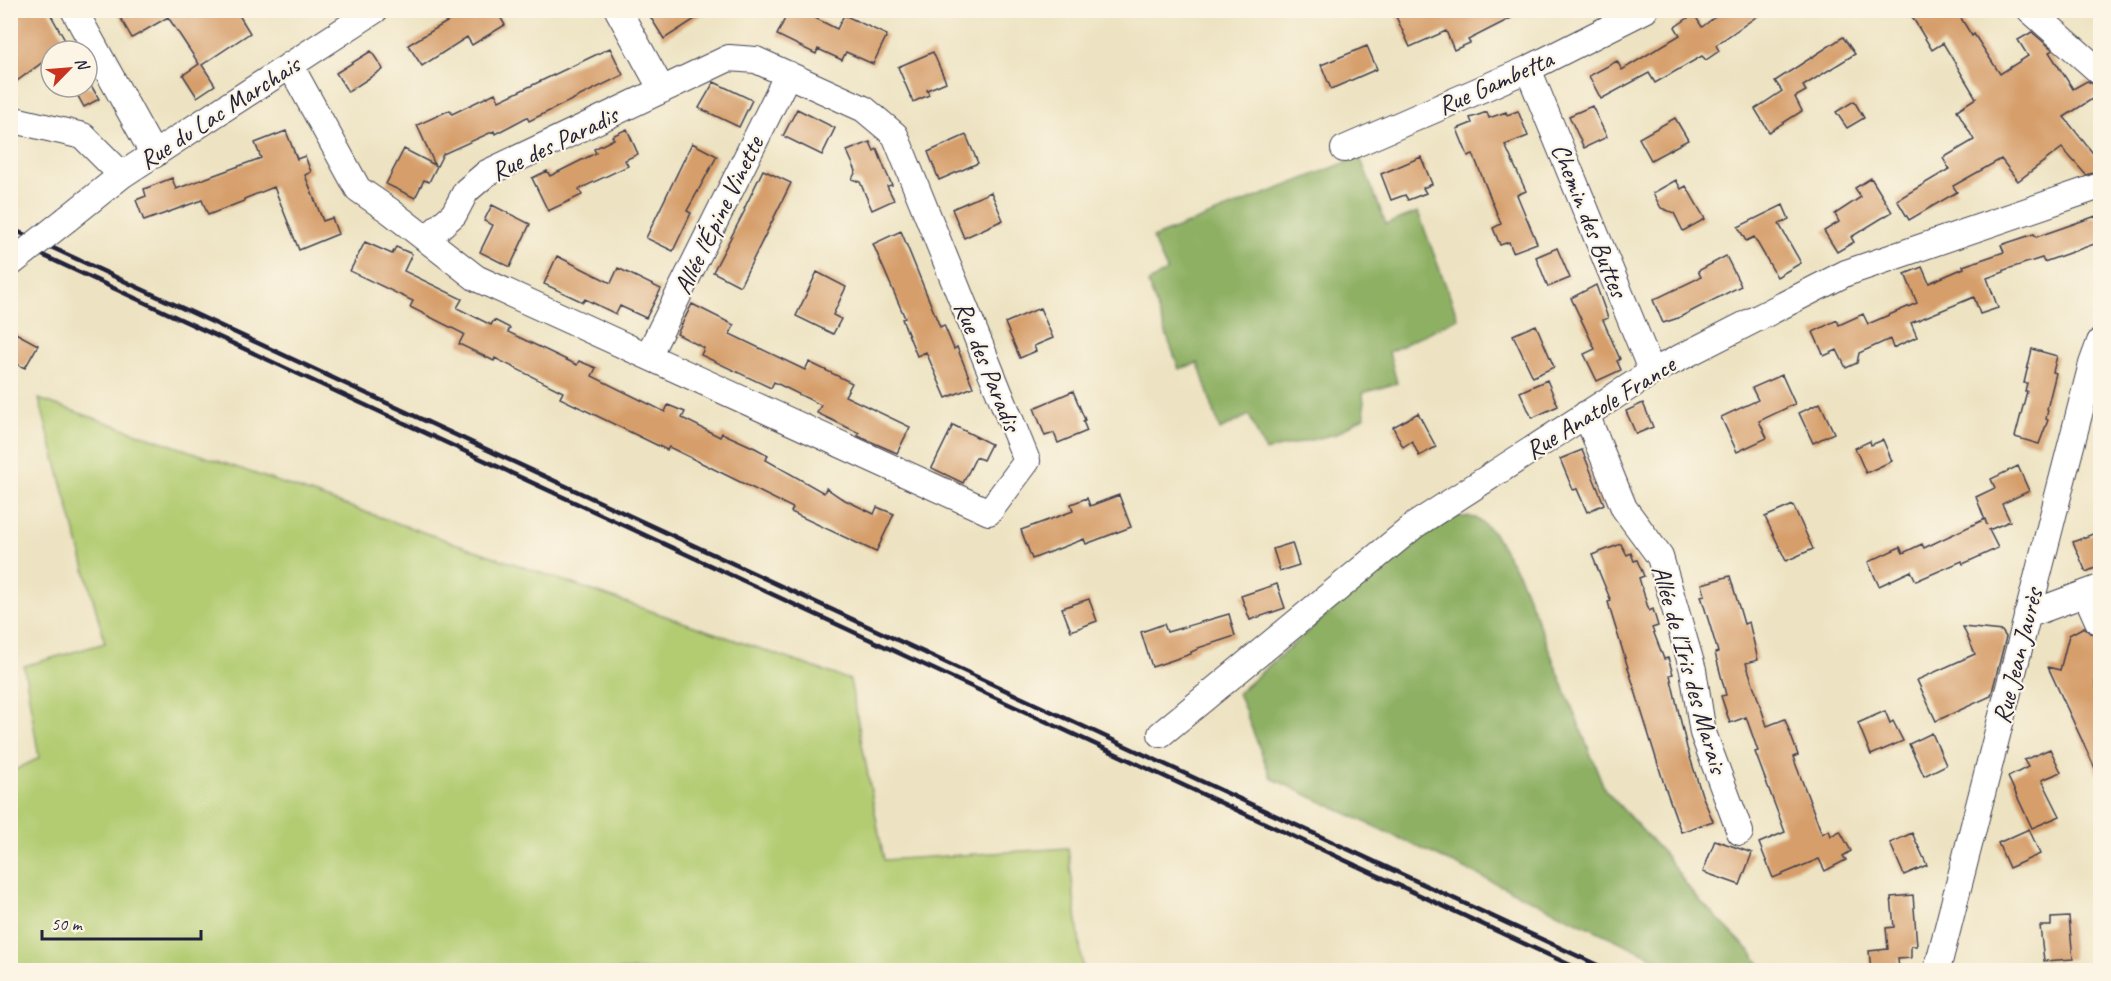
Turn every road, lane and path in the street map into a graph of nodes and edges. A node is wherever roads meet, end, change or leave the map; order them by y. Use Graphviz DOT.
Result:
graph roads {
  1 [pos="74,10"];
  2 [pos="375,10"];
  3 [pos="618,10"];
  4 [pos="1645,10"];
  5 [pos="2030,10"];
  6 [pos="290,65"];
  7 [pos="2098,68"];
  8 [pos="1528,69"];
  9 [pos="788,74"];
  10 [pos="662,90"];
  11 [pos="10,119"];
  12 [pos="1344,149"];
  13 [pos="154,155"];
  14 [pos="122,176"];
  15 [pos="2100,186"];
  16 [pos="426,239"];
  17 [pos="10,264"];
  18 [pos="2100,342"];
  19 [pos="648,356"];
  20 [pos="1653,372"];
  21 [pos="1586,414"];
  22 [pos="2093,591"];
  23 [pos="2027,615"];
  24 [pos="2098,621"];
  25 [pos="1161,734"];
  26 [pos="1740,832"];
  27 [pos="1937,970"];
  1 -- 13 [label="street"];
  2 -- 6 [label="street, Rue du Lac Marchais"];
  3 -- 10 [label="street"];
  4 -- 8 [label="street, Rue Gambetta"];
  5 -- 7 [label="street"];
  6 -- 13 [label="street, Rue du Lac Marchais"];
  6 -- 16 [label="street, Rue des Paradis"];
  8 -- 12 [label="street, Rue Gambetta"];
  8 -- 20 [label="street, Chemin des Buttes"];
  9 -- 10 [label="street, Rue des Paradis"];
  9 -- 19 [label="street, Allée l'Épine Vinette"];
  9 -- 19 [label="street, Rue des Paradis"];
  10 -- 16 [label="street, Rue des Paradis"];
  11 -- 14 [label="street"];
  13 -- 14 [label="street, Rue du Lac Marchais"];
  14 -- 17 [label="street, Rue du Lac Marchais, bridge"];
  15 -- 20 [label="street, Rue Anatole France"];
  16 -- 19 [label="street, Rue des Paradis"];
  18 -- 23 [label="street, Rue Jean Jaurès"];
  20 -- 21 [label="street, Rue Anatole France"];
  21 -- 25 [label="street, Rue Anatole France"];
  21 -- 26 [label="street, Allée de l'Iris des Marais"];
  22 -- 23 [label="street"];
  22 -- 24 [label="street"];
  23 -- 27 [label="street, Rue Jean Jaurès"];
}
